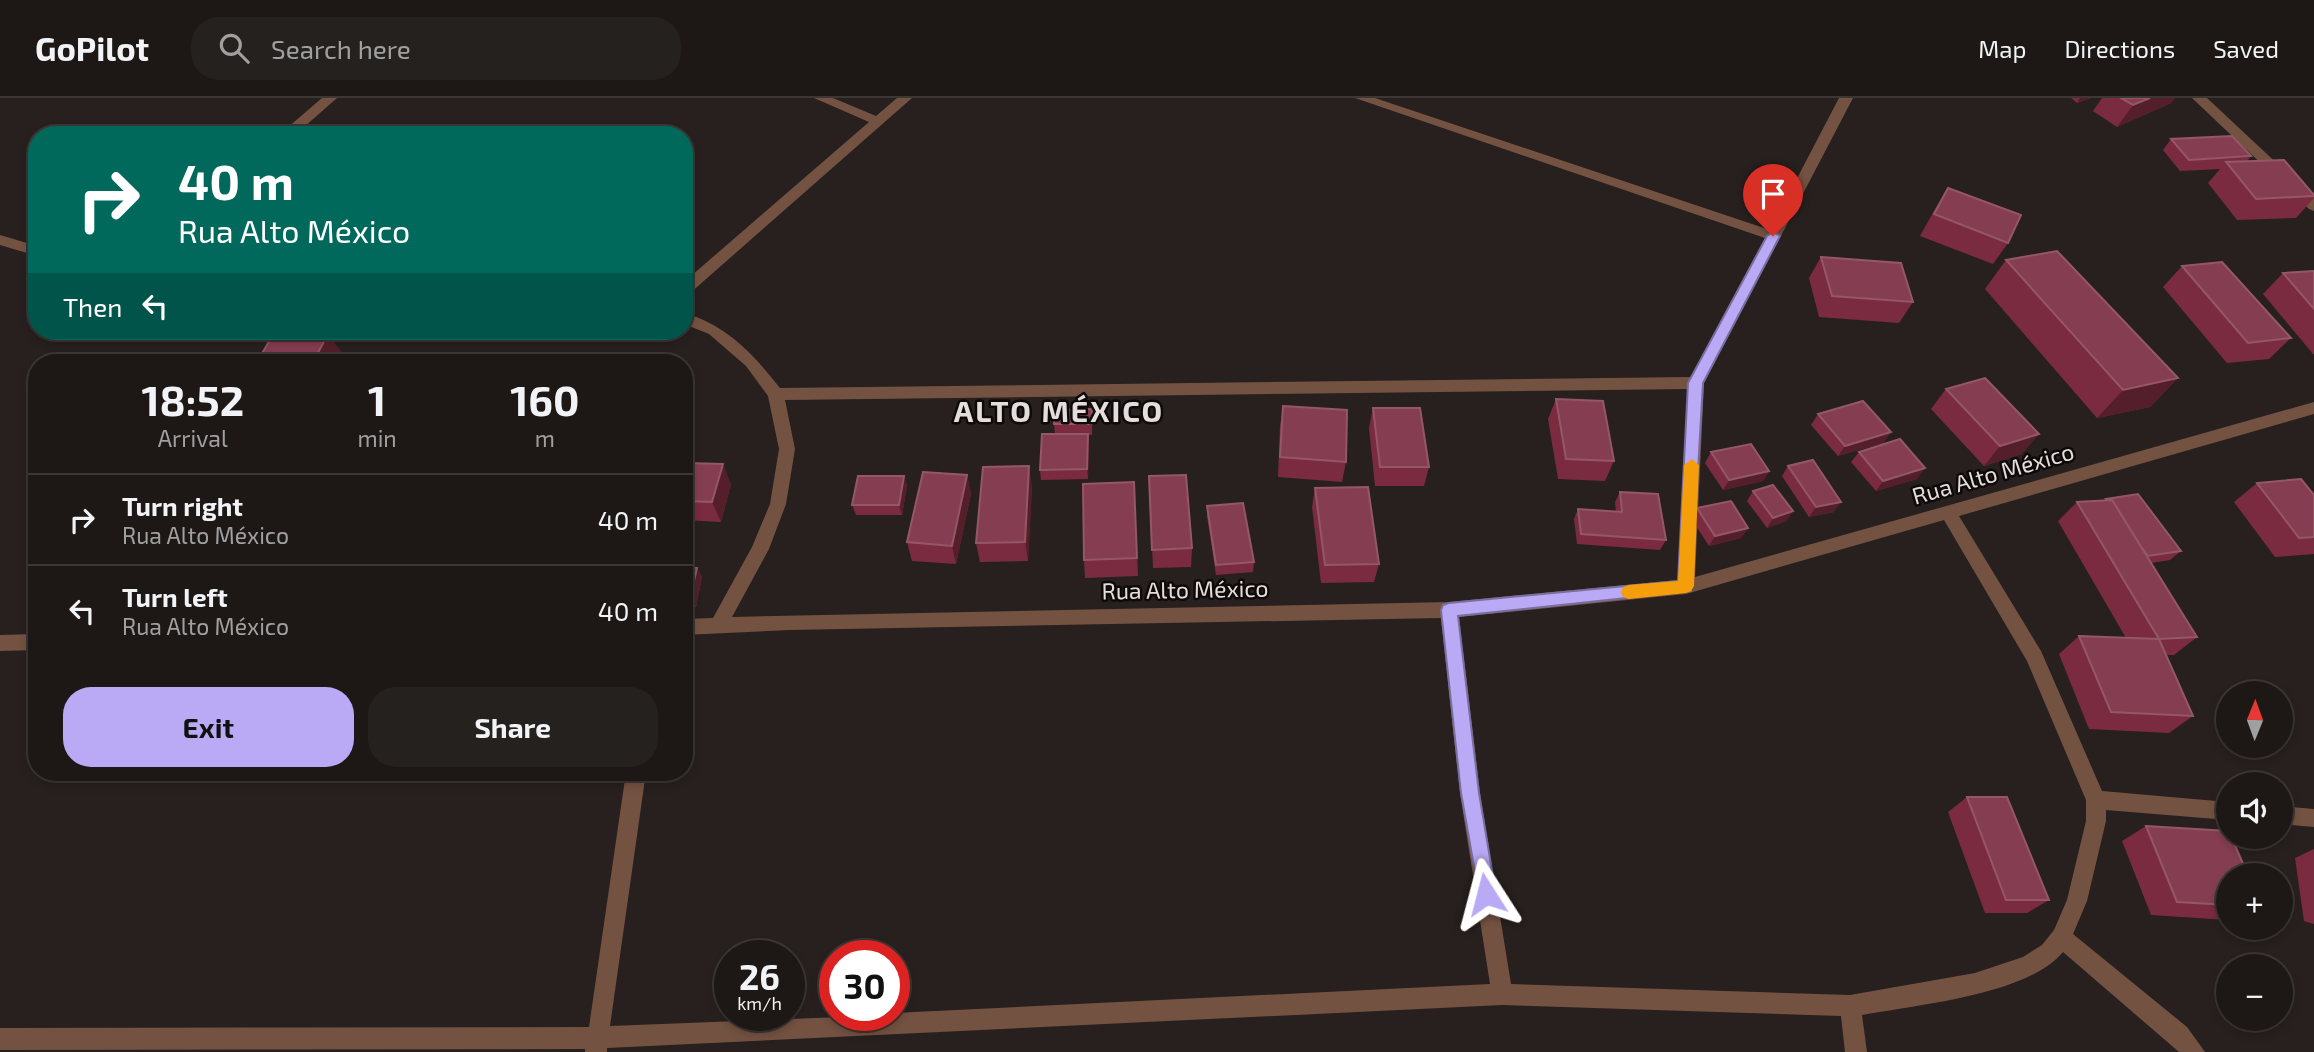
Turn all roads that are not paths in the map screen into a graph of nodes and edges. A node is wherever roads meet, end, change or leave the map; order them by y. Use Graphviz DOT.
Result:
graph roads {
  1 [pos="330,98"];
  2 [pos="821,98"];
  3 [pos="905,98"];
  4 [pos="1362,98"];
  5 [pos="1846,98"];
  6 [pos="2199,98"];
  7 [pos="877,121"];
  8 [pos="295,126"];
  9 [pos="2314,206"];
  10 [pos="1773,236"];
  11 [pos="0,240"];
  12 [pos="28,248"];
  13 [pos="693,282"];
  14 [pos="693,322"];
  15 [pos="1696,383"];
  16 [pos="776,394"];
  17 [pos="2314,408"];
  18 [pos="1948,513"];
  19 [pos="1686,586"];
  20 [pos="1449,610"];
  21 [pos="718,626"];
  22 [pos="693,627"];
  23 [pos="28,642"];
  24 [pos="0,643"];
  25 [pos="635,781"];
  26 [pos="2096,800"];
  27 [pos="2216,810"];
  28 [pos="2293,816"];
  29 [pos="2314,818"];
  30 [pos="2061,937"];
  31 [pos="1502,995"];
  32 [pos="1850,1006"];
  33 [pos="0,1038"];
  34 [pos="597,1045"];
  35 [pos="1856,1052"];
  36 [pos="2194,1052"];
  1 -- 8 [label="street"];
  2 -- 7 [label="street"];
  3 -- 7 [label="street"];
  4 -- 10 [label="street"];
  5 -- 10 [label="street"];
  6 -- 9 [label="street"];
  7 -- 13 [label="street"];
  10 -- 15 [label="street"];
  11 -- 12 [label="street"];
  14 -- 16 [label="street"];
  15 -- 16 [label="street"];
  15 -- 19 [label="street"];
  16 -- 21 [label="street"];
  17 -- 18 [label="street, Rua Alto México"];
  18 -- 19 [label="street, Rua Alto México"];
  18 -- 26 [label="street"];
  19 -- 20 [label="street, Rua Alto México"];
  20 -- 21 [label="street, Rua Alto México"];
  20 -- 31 [label="street"];
  21 -- 22 [label="street, Rua Alto México"];
  23 -- 24 [label="street"];
  25 -- 34 [label="street"];
  26 -- 27 [label="street"];
  26 -- 30 [label="street"];
  28 -- 29 [label="street"];
  30 -- 32 [label="street"];
  30 -- 36 [label="street"];
  31 -- 32 [label="street"];
  31 -- 34 [label="street"];
  32 -- 35 [label="street"];
  33 -- 34 [label="street"];
}
